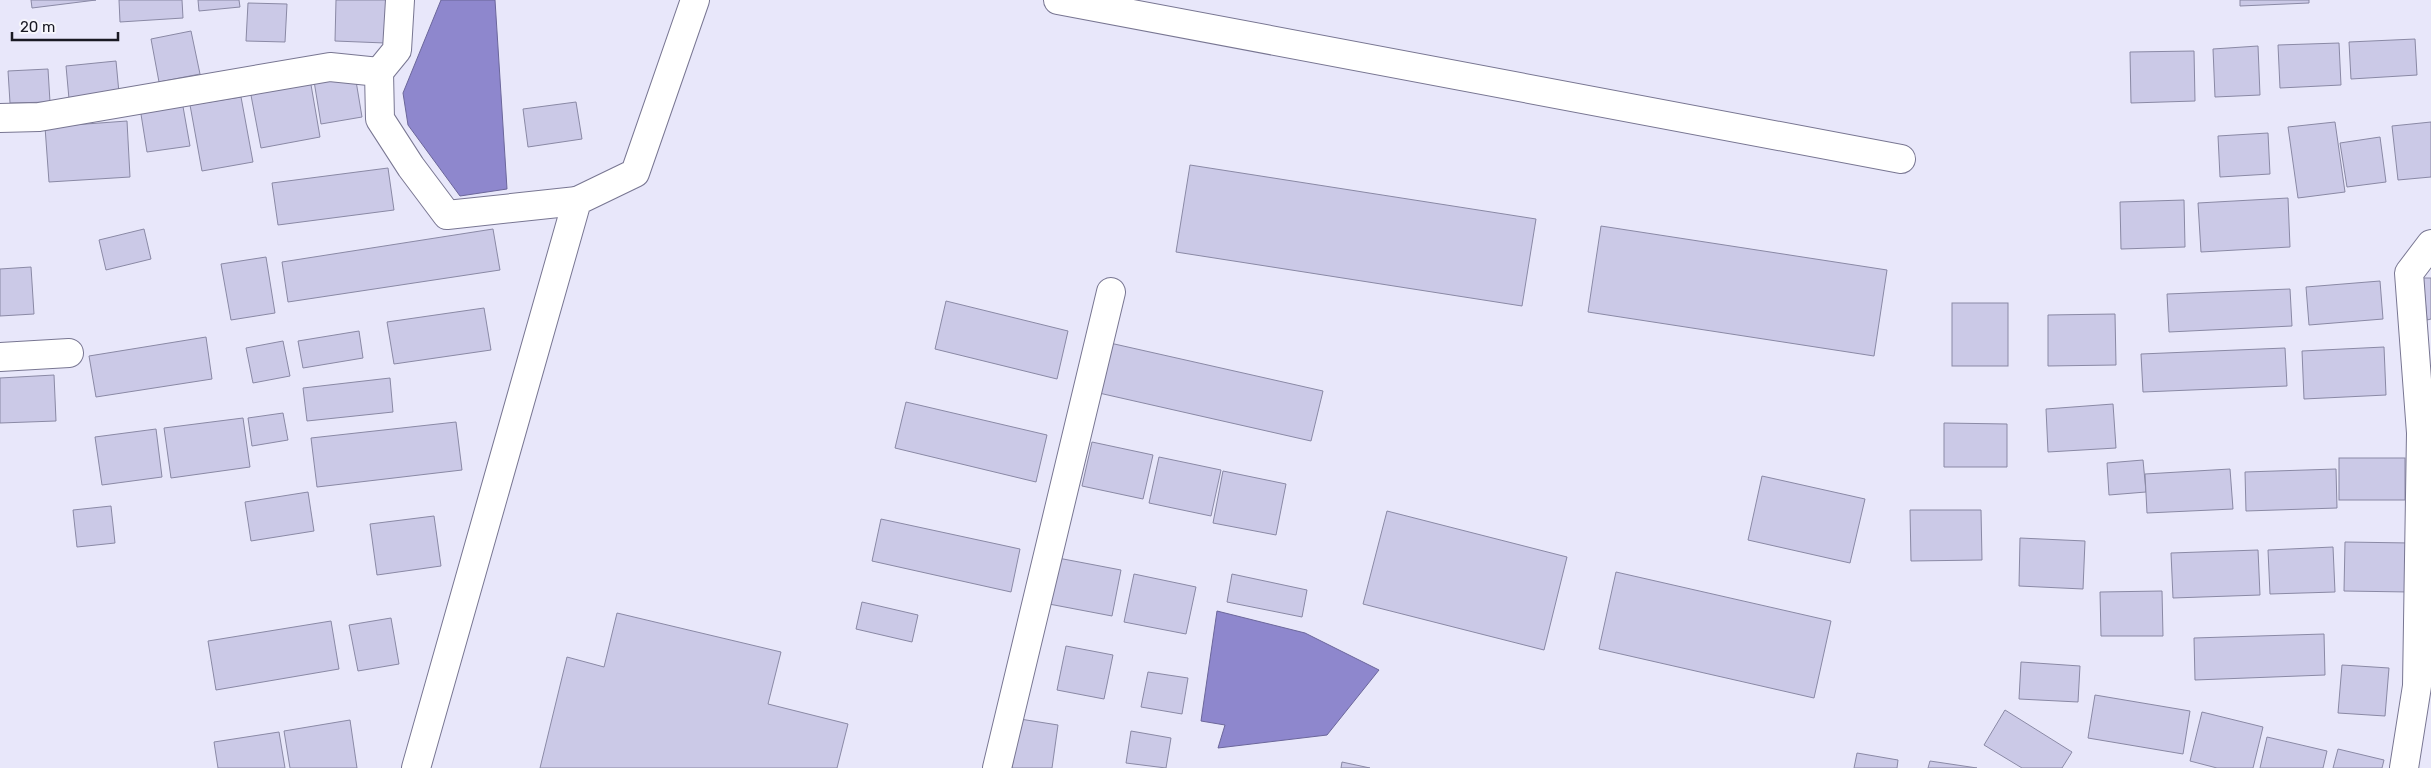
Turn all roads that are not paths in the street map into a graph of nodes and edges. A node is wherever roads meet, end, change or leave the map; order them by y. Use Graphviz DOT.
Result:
graph roads {
  1 [pos="400,0"];
  2 [pos="695,0"];
  3 [pos="1058,0"];
  4 [pos="379,72"];
  5 [pos="0,118"];
  6 [pos="1901,159"];
  7 [pos="577,201"];
  8 [pos="2431,244"];
  9 [pos="1111,292"];
  10 [pos="69,353"];
  11 [pos="0,357"];
  12 [pos="416,768"];
  13 [pos="997,768"];
  14 [pos="2404,768"];
  1 -- 4 [label="street"];
  2 -- 7 [label="street"];
  3 -- 6 [label="street"];
  4 -- 5 [label="street"];
  4 -- 7 [label="street"];
  7 -- 12 [label="street"];
  8 -- 14 [label="street"];
  9 -- 13 [label="street"];
  10 -- 11 [label="street"];
}
